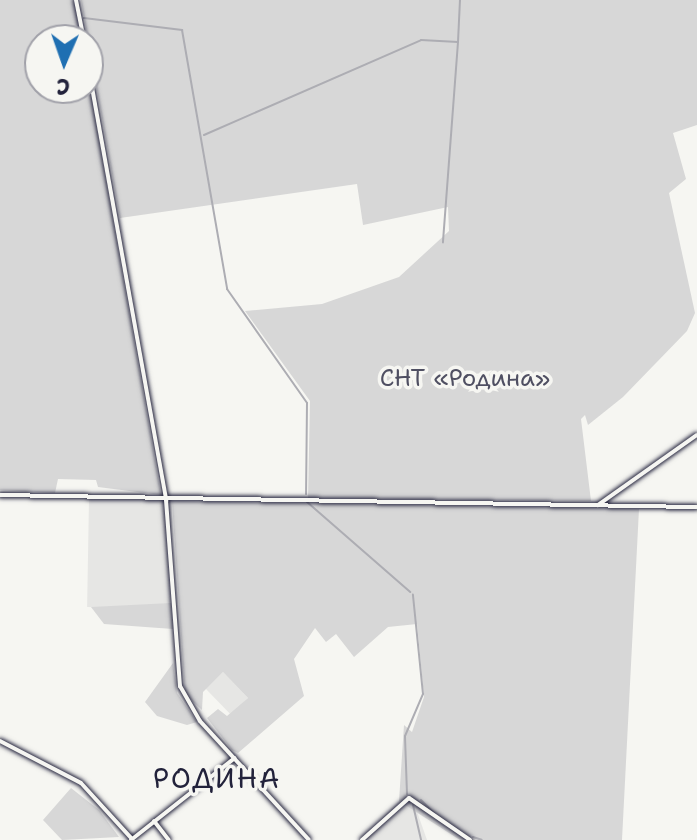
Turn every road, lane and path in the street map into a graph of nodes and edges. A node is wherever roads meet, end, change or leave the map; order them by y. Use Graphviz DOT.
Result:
graph roads {
  1 [pos="76,0"];
  2 [pos="81,24"];
  3 [pos="95,104"];
  4 [pos="697,435"];
  5 [pos="0,495"];
  6 [pos="166,500"];
  7 [pos="598,505"];
  8 [pos="697,507"];
  9 [pos="0,741"];
  10 [pos="235,758"];
  11 [pos="154,821"];
  12 [pos="131,840"];
  13 [pos="169,840"];
  14 [pos="309,840"];
  15 [pos="362,840"];
  16 [pos="470,840"];
  1 -- 2 [label="street"];
  3 -- 6 [label="street"];
  4 -- 7 [label="street"];
  5 -- 6 [label="street"];
  6 -- 7 [label="street"];
  6 -- 10 [label="street"];
  7 -- 8 [label="street"];
  9 -- 12 [label="street"];
  10 -- 11 [label="street"];
  10 -- 14 [label="street"];
  11 -- 12 [label="street"];
  11 -- 13 [label="street"];
  15 -- 16 [label="street"];
}
